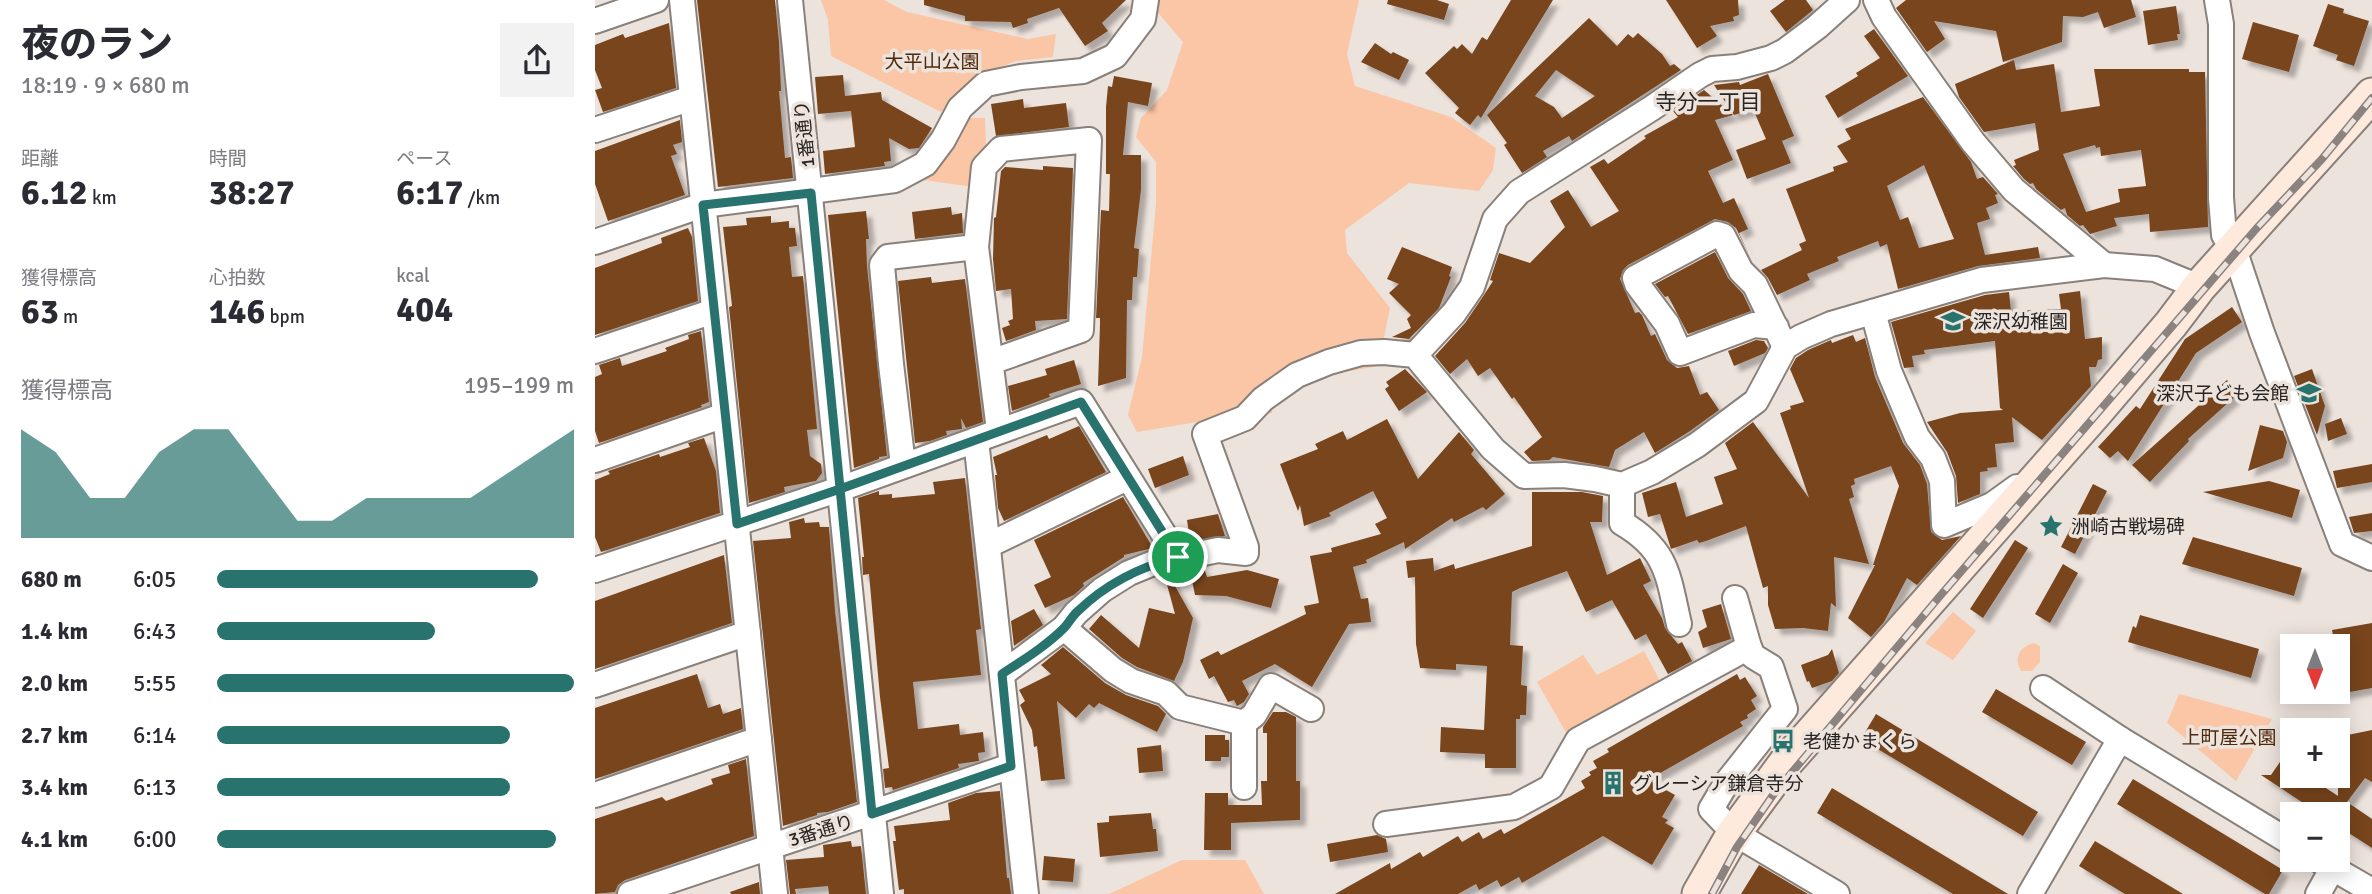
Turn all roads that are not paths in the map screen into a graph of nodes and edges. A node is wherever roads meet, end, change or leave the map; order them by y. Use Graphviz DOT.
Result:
graph roads {
  1 [pos="656,0"];
  2 [pos="682,0"];
  3 [pos="790,0"];
  4 [pos="1146,0"];
  5 [pos="1847,0"];
  6 [pos="1876,0"];
  7 [pos="2217,0"];
  8 [pos="595,21"];
  9 [pos="2372,95"];
  10 [pos="692,98"];
  11 [pos="595,131"];
  12 [pos="811,193"];
  13 [pos="703,205"];
  14 [pos="595,242"];
  15 [pos="977,247"];
  16 [pos="2234,248"];
  17 [pos="2104,265"];
  18 [pos="2199,287"];
  19 [pos="714,311"];
  20 [pos="1873,312"];
  21 [pos="1780,337"];
  22 [pos="595,351"];
  23 [pos="1415,355"];
  24 [pos="991,362"];
  25 [pos="725,415"];
  26 [pos="987,435"];
  27 [pos="595,460"];
  28 [pos="903,465"];
  29 [pos="1127,478"];
  30 [pos="1622,485"];
  31 [pos="2031,486"];
  32 [pos="840,489"];
  33 [pos="737,524"];
  34 [pos="989,544"];
  35 [pos="1178,557"];
  36 [pos="2372,558"];
  37 [pos="595,570"];
  38 [pos="1735,598"];
  39 [pos="1679,624"];
  40 [pos="1064,628"];
  41 [pos="748,633"];
  42 [pos="1749,646"];
  43 [pos="1002,674"];
  44 [pos="595,685"];
  45 [pos="2043,688"];
  46 [pos="1311,709"];
  47 [pos="1244,723"];
  48 [pos="759,739"];
  49 [pos="2120,739"];
  50 [pos="1011,766"];
  51 [pos="1244,787"];
  52 [pos="595,795"];
  53 [pos="872,814"];
  54 [pos="1386,824"];
  55 [pos="1734,833"];
  56 [pos="2280,836"];
  57 [pos="770,846"];
  58 [pos="2322,872"];
  59 [pos="2338,872"];
  60 [pos="2372,891"];
  61 [pos="630,894"];
  62 [pos="775,894"];
  63 [pos="881,894"];
  64 [pos="1026,894"];
  65 [pos="1699,894"];
  66 [pos="1837,894"];
  67 [pos="2030,894"];
  68 [pos="2318,894"];
  1 -- 8 [label="street"];
  2 -- 10 [label="street"];
  3 -- 12 [label="street, 1番通り"];
  4 -- 12 [label="street"];
  5 -- 23 [label="street"];
  6 -- 17 [label="street"];
  7 -- 16 [label="street"];
  9 -- 16 [label="street"];
  10 -- 11 [label="street"];
  10 -- 13 [label="street"];
  12 -- 13 [label="street"];
  12 -- 32 [label="street, 1番通り"];
  13 -- 14 [label="street"];
  13 -- 19 [label="street"];
  15 -- 24 [label="street"];
  15 -- 24 [label="street"];
  15 -- 28 [label="street"];
  16 -- 18 [label="street"];
  16 -- 36 [label="street"];
  17 -- 18 [label="street"];
  17 -- 20 [label="street"];
  18 -- 31 [label="street"];
  19 -- 22 [label="street"];
  19 -- 25 [label="street"];
  20 -- 21 [label="street"];
  20 -- 31 [label="street"];
  21 -- 21 [label="street"];
  21 -- 30 [label="street"];
  23 -- 30 [label="street"];
  23 -- 35 [label="street"];
  24 -- 26 [label="street"];
  25 -- 27 [label="street"];
  25 -- 33 [label="street"];
  26 -- 28 [label="street"];
  26 -- 29 [label="street"];
  26 -- 34 [label="street"];
  28 -- 32 [label="street"];
  29 -- 34 [label="street"];
  29 -- 35 [label="street"];
  30 -- 39 [label="street"];
  31 -- 55 [label="street"];
  32 -- 33 [label="street"];
  32 -- 53 [label="street, 1番通り"];
  33 -- 37 [label="street"];
  33 -- 41 [label="street"];
  34 -- 43 [label="street"];
  35 -- 40 [label="street"];
  38 -- 42 [label="street"];
  40 -- 43 [label="street"];
  40 -- 47 [label="street"];
  41 -- 44 [label="street"];
  41 -- 48 [label="street"];
  42 -- 54 [label="street"];
  42 -- 55 [label="street"];
  43 -- 50 [label="street"];
  45 -- 49 [label="street"];
  46 -- 47 [label="street"];
  47 -- 51 [label="street"];
  48 -- 52 [label="street"];
  48 -- 57 [label="street"];
  49 -- 56 [label="street"];
  49 -- 67 [label="street"];
  50 -- 53 [label="street, 3番通り"];
  50 -- 64 [label="street"];
  53 -- 57 [label="street, 3番通り"];
  53 -- 63 [label="street, 1番通り"];
  55 -- 65 [label="street"];
  55 -- 66 [label="street"];
  57 -- 61 [label="street, 3番通り"];
  57 -- 62 [label="street"];
  58 -- 68 [label="street"];
  59 -- 60 [label="street"];
}
